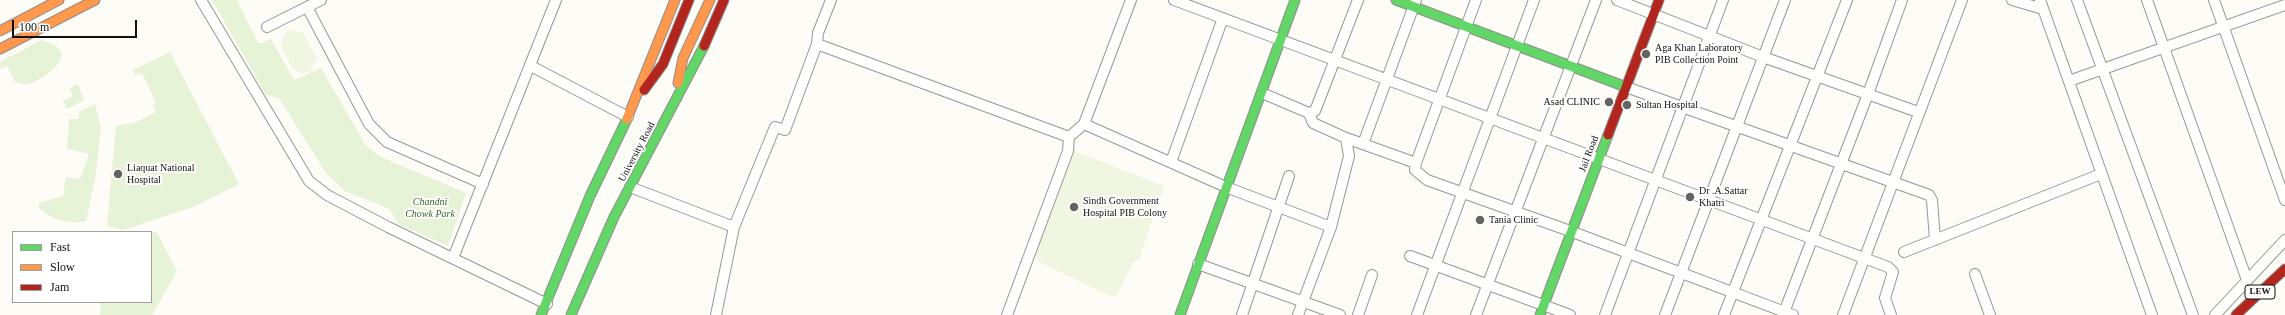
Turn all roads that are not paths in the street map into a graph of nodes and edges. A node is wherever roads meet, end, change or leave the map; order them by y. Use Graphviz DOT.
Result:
graph roads {
  1 [pos="59,0"];
  2 [pos="96,0"];
  3 [pos="201,0"];
  4 [pos="321,0"];
  5 [pos="556,0"];
  6 [pos="675,0"];
  7 [pos="689,0"];
  8 [pos="710,0"];
  9 [pos="724,0"];
  10 [pos="831,0"];
  11 [pos="1131,0"];
  12 [pos="1174,0"];
  13 [pos="1296,0"];
  14 [pos="1358,0"];
  15 [pos="1396,0"];
  16 [pos="1476,0"];
  17 [pos="1534,0"];
  18 [pos="1596,0"];
  19 [pos="1617,0"];
  20 [pos="1659,0"];
  21 [pos="1723,0"];
  22 [pos="1785,0"];
  23 [pos="1848,0"];
  24 [pos="1902,0"];
  25 [pos="1962,0"];
  26 [pos="2012,0"];
  27 [pos="2077,0"];
  28 [pos="2147,0"];
  29 [pos="2214,0"];
  30 [pos="1415,3"];
  31 [pos="2041,5"];
  32 [pos="2284,5"];
  33 [pos="48,6"];
  34 [pos="307,7"];
  35 [pos="1653,14"];
  36 [pos="1223,18"];
  37 [pos="56,21"];
  38 [pos="2224,26"];
  39 [pos="267,27"];
  40 [pos="1466,27"];
  41 [pos="0,31"];
  42 [pos="1709,36"];
  43 [pos="1281,40"];
  44 [pos="817,44"];
  45 [pos="1517,47"];
  46 [pos="2164,47"];
  47 [pos="0,49"];
  48 [pos="1763,57"];
  49 [pos="1335,61"];
  50 [pos="531,66"];
  51 [pos="1570,67"];
  52 [pos="2102,68"];
  53 [pos="1818,76"];
  54 [pos="1386,80"];
  55 [pos="2068,81"];
  56 [pos="1626,87"];
  57 [pos="1262,92"];
  58 [pos="1868,94"];
  59 [pos="1439,100"];
  60 [pos="632,107"];
  61 [pos="673,107"];
  62 [pos="1682,107"];
  63 [pos="1918,112"];
  64 [pos="1309,113"];
  65 [pos="628,117"];
  66 [pos="1490,120"];
  67 [pos="1084,124"];
  68 [pos="1736,126"];
  69 [pos="1069,137"];
  70 [pos="1346,138"];
  71 [pos="1542,139"];
  72 [pos="1363,144"];
  73 [pos="1791,146"];
  74 [pos="1599,160"];
  75 [pos="1171,162"];
  76 [pos="1416,163"];
  77 [pos="1841,164"];
  78 [pos="2101,174"];
  79 [pos="1289,176"];
  80 [pos="1655,180"];
  81 [pos="1893,181"];
  82 [pos="483,184"];
  83 [pos="630,187"];
  84 [pos="1226,187"];
  85 [pos="1463,193"];
  86 [pos="1708,199"];
  87 [pos="2285,200"];
  88 [pos="1277,206"];
  89 [pos="1515,212"];
  90 [pos="1763,219"];
  91 [pos="734,227"];
  92 [pos="1331,227"];
  93 [pos="1570,231"];
  94 [pos="1814,238"];
  95 [pos="1935,240"];
  96 [pos="2285,240"];
  97 [pos="1904,252"];
  98 [pos="1628,253"];
  99 [pos="1410,256"];
  100 [pos="453,258"];
  101 [pos="1864,258"];
  102 [pos="1198,264"];
  103 [pos="1436,265"];
  104 [pos="2285,269"];
  105 [pos="1681,273"];
  106 [pos="1975,274"];
  107 [pos="1372,275"];
  108 [pos="2247,280"];
  109 [pos="1488,284"];
  110 [pos="1253,285"];
  111 [pos="1733,292"];
  112 [pos="1303,302"];
  113 [pos="546,304"];
  114 [pos="1543,305"];
  115 [pos="1787,314"];
  116 [pos="541,315"];
  117 [pos="571,315"];
  118 [pos="716,315"];
  119 [pos="1007,315"];
  120 [pos="1180,315"];
  121 [pos="1242,315"];
  122 [pos="1298,315"];
  123 [pos="1340,315"];
  124 [pos="1358,315"];
  125 [pos="1417,315"];
  126 [pos="1476,315"];
  127 [pos="1540,315"];
  128 [pos="1570,315"];
  129 [pos="1605,315"];
  130 [pos="1665,315"];
  131 [pos="1724,315"];
  132 [pos="1843,315"];
  133 [pos="1891,315"];
  134 [pos="1990,315"];
  135 [pos="2152,315"];
  136 [pos="2193,315"];
  137 [pos="2215,315"];
  138 [pos="2236,315"];
  1 -- 33 [label="main road"];
  2 -- 37 [label="main road"];
  3 -- 100 [label="street"];
  4 -- 34 [label="street"];
  5 -- 50 [label="street"];
  6 -- 60 [label="main road"];
  7 -- 60 [label="main road"];
  8 -- 61 [label="main road"];
  9 -- 61 [label="main road, University Road"];
  10 -- 44 [label="street"];
  11 -- 67 [label="street"];
  12 -- 36 [label="street"];
  13 -- 43 [label="main road"];
  14 -- 49 [label="street"];
  15 -- 30 [label="main road"];
  16 -- 40 [label="street"];
  17 -- 45 [label="street"];
  18 -- 51 [label="street"];
  19 -- 35 [label="street"];
  20 -- 35 [label="main road, Jail Road"];
  21 -- 42 [label="street"];
  22 -- 48 [label="street"];
  23 -- 53 [label="street"];
  24 -- 58 [label="street"];
  25 -- 63 [label="street"];
  26 -- 31 [label="street"];
  27 -- 52 [label="street"];
  28 -- 46 [label="street"];
  29 -- 38 [label="street"];
  30 -- 40 [label="main road"];
  30 -- 54 [label="street"];
  31 -- 55 [label="street"];
  32 -- 38 [label="street"];
  33 -- 37 [label="main road"];
  33 -- 41 [label="main road"];
  34 -- 39 [label="street"];
  34 -- 82 [label="street"];
  35 -- 42 [label="street"];
  35 -- 56 [label="main road, Jail Road"];
  36 -- 43 [label="street"];
  36 -- 75 [label="street"];
  37 -- 47 [label="main road"];
  38 -- 46 [label="street"];
  38 -- 87 [label="street"];
  40 -- 45 [label="main road"];
  40 -- 59 [label="street"];
  42 -- 48 [label="street"];
  42 -- 62 [label="street"];
  43 -- 49 [label="street"];
  43 -- 57 [label="main road"];
  44 -- 69 [label="street"];
  44 -- 91 [label="street"];
  45 -- 51 [label="main road"];
  45 -- 66 [label="street"];
  46 -- 52 [label="street"];
  46 -- 108 [label="street"];
  48 -- 53 [label="street"];
  48 -- 68 [label="street"];
  49 -- 54 [label="street"];
  49 -- 64 [label="street"];
  50 -- 65 [label="street"];
  50 -- 82 [label="street"];
  51 -- 56 [label="main road"];
  51 -- 71 [label="street"];
  52 -- 55 [label="street"];
  52 -- 136 [label="street"];
  53 -- 58 [label="street"];
  53 -- 73 [label="street"];
  54 -- 59 [label="street"];
  54 -- 72 [label="street"];
  55 -- 78 [label="street"];
  56 -- 62 [label="street"];
  56 -- 74 [label="main road, Jail Road"];
  57 -- 64 [label="street"];
  57 -- 84 [label="main road"];
  58 -- 63 [label="street"];
  58 -- 77 [label="street"];
  59 -- 66 [label="street"];
  59 -- 76 [label="street"];
  60 -- 65 [label="main road"];
  61 -- 83 [label="main road, University Road"];
  62 -- 68 [label="street"];
  62 -- 80 [label="street"];
  63 -- 81 [label="street"];
  64 -- 70 [label="street"];
  65 -- 113 [label="main road"];
  66 -- 71 [label="street"];
  66 -- 85 [label="street"];
  67 -- 69 [label="street"];
  67 -- 75 [label="street"];
  68 -- 73 [label="street"];
  68 -- 86 [label="street"];
  69 -- 119 [label="street"];
  70 -- 72 [label="street"];
  70 -- 92 [label="street"];
  71 -- 74 [label="street"];
  71 -- 89 [label="street"];
  72 -- 76 [label="street"];
  73 -- 77 [label="street"];
  73 -- 90 [label="street"];
  74 -- 80 [label="street"];
  74 -- 93 [label="main road, Jail Road"];
  75 -- 84 [label="street"];
  76 -- 85 [label="street"];
  77 -- 81 [label="street"];
  77 -- 94 [label="street"];
  78 -- 95 [label="street"];
  78 -- 135 [label="street"];
  79 -- 88 [label="street"];
  80 -- 86 [label="street"];
  80 -- 98 [label="street"];
  81 -- 95 [label="street"];
  81 -- 101 [label="street"];
  82 -- 100 [label="street"];
  83 -- 91 [label="street"];
  83 -- 117 [label="main road, University Road"];
  84 -- 88 [label="street"];
  84 -- 102 [label="main road"];
  85 -- 89 [label="street"];
  85 -- 103 [label="street"];
  86 -- 90 [label="street"];
  86 -- 105 [label="street"];
  88 -- 92 [label="street"];
  88 -- 110 [label="street"];
  89 -- 93 [label="street"];
  89 -- 109 [label="street"];
  90 -- 94 [label="street"];
  90 -- 111 [label="street"];
  91 -- 118 [label="street"];
  92 -- 112 [label="street"];
  93 -- 98 [label="street"];
  93 -- 114 [label="main road, Jail Road"];
  94 -- 101 [label="street"];
  94 -- 115 [label="street"];
  95 -- 97 [label="street"];
  96 -- 108 [label="street"];
  98 -- 105 [label="street"];
  98 -- 129 [label="street"];
  99 -- 103 [label="street"];
  100 -- 113 [label="street"];
  101 -- 132 [label="street"];
  101 -- 133 [label="street"];
  102 -- 110 [label="street"];
  102 -- 120 [label="main road"];
  103 -- 109 [label="street"];
  103 -- 125 [label="street"];
  104 -- 138 [label="main road, LEW"];
  105 -- 111 [label="street"];
  105 -- 130 [label="street"];
  106 -- 134 [label="street"];
  107 -- 124 [label="street"];
  108 -- 137 [label="street"];
  109 -- 114 [label="street"];
  109 -- 126 [label="street"];
  110 -- 112 [label="street"];
  110 -- 121 [label="street"];
  111 -- 115 [label="street"];
  111 -- 131 [label="street"];
  112 -- 122 [label="street"];
  112 -- 123 [label="street"];
  113 -- 116 [label="main road"];
  114 -- 127 [label="main road, Jail Road"];
  114 -- 128 [label="street"];
}
